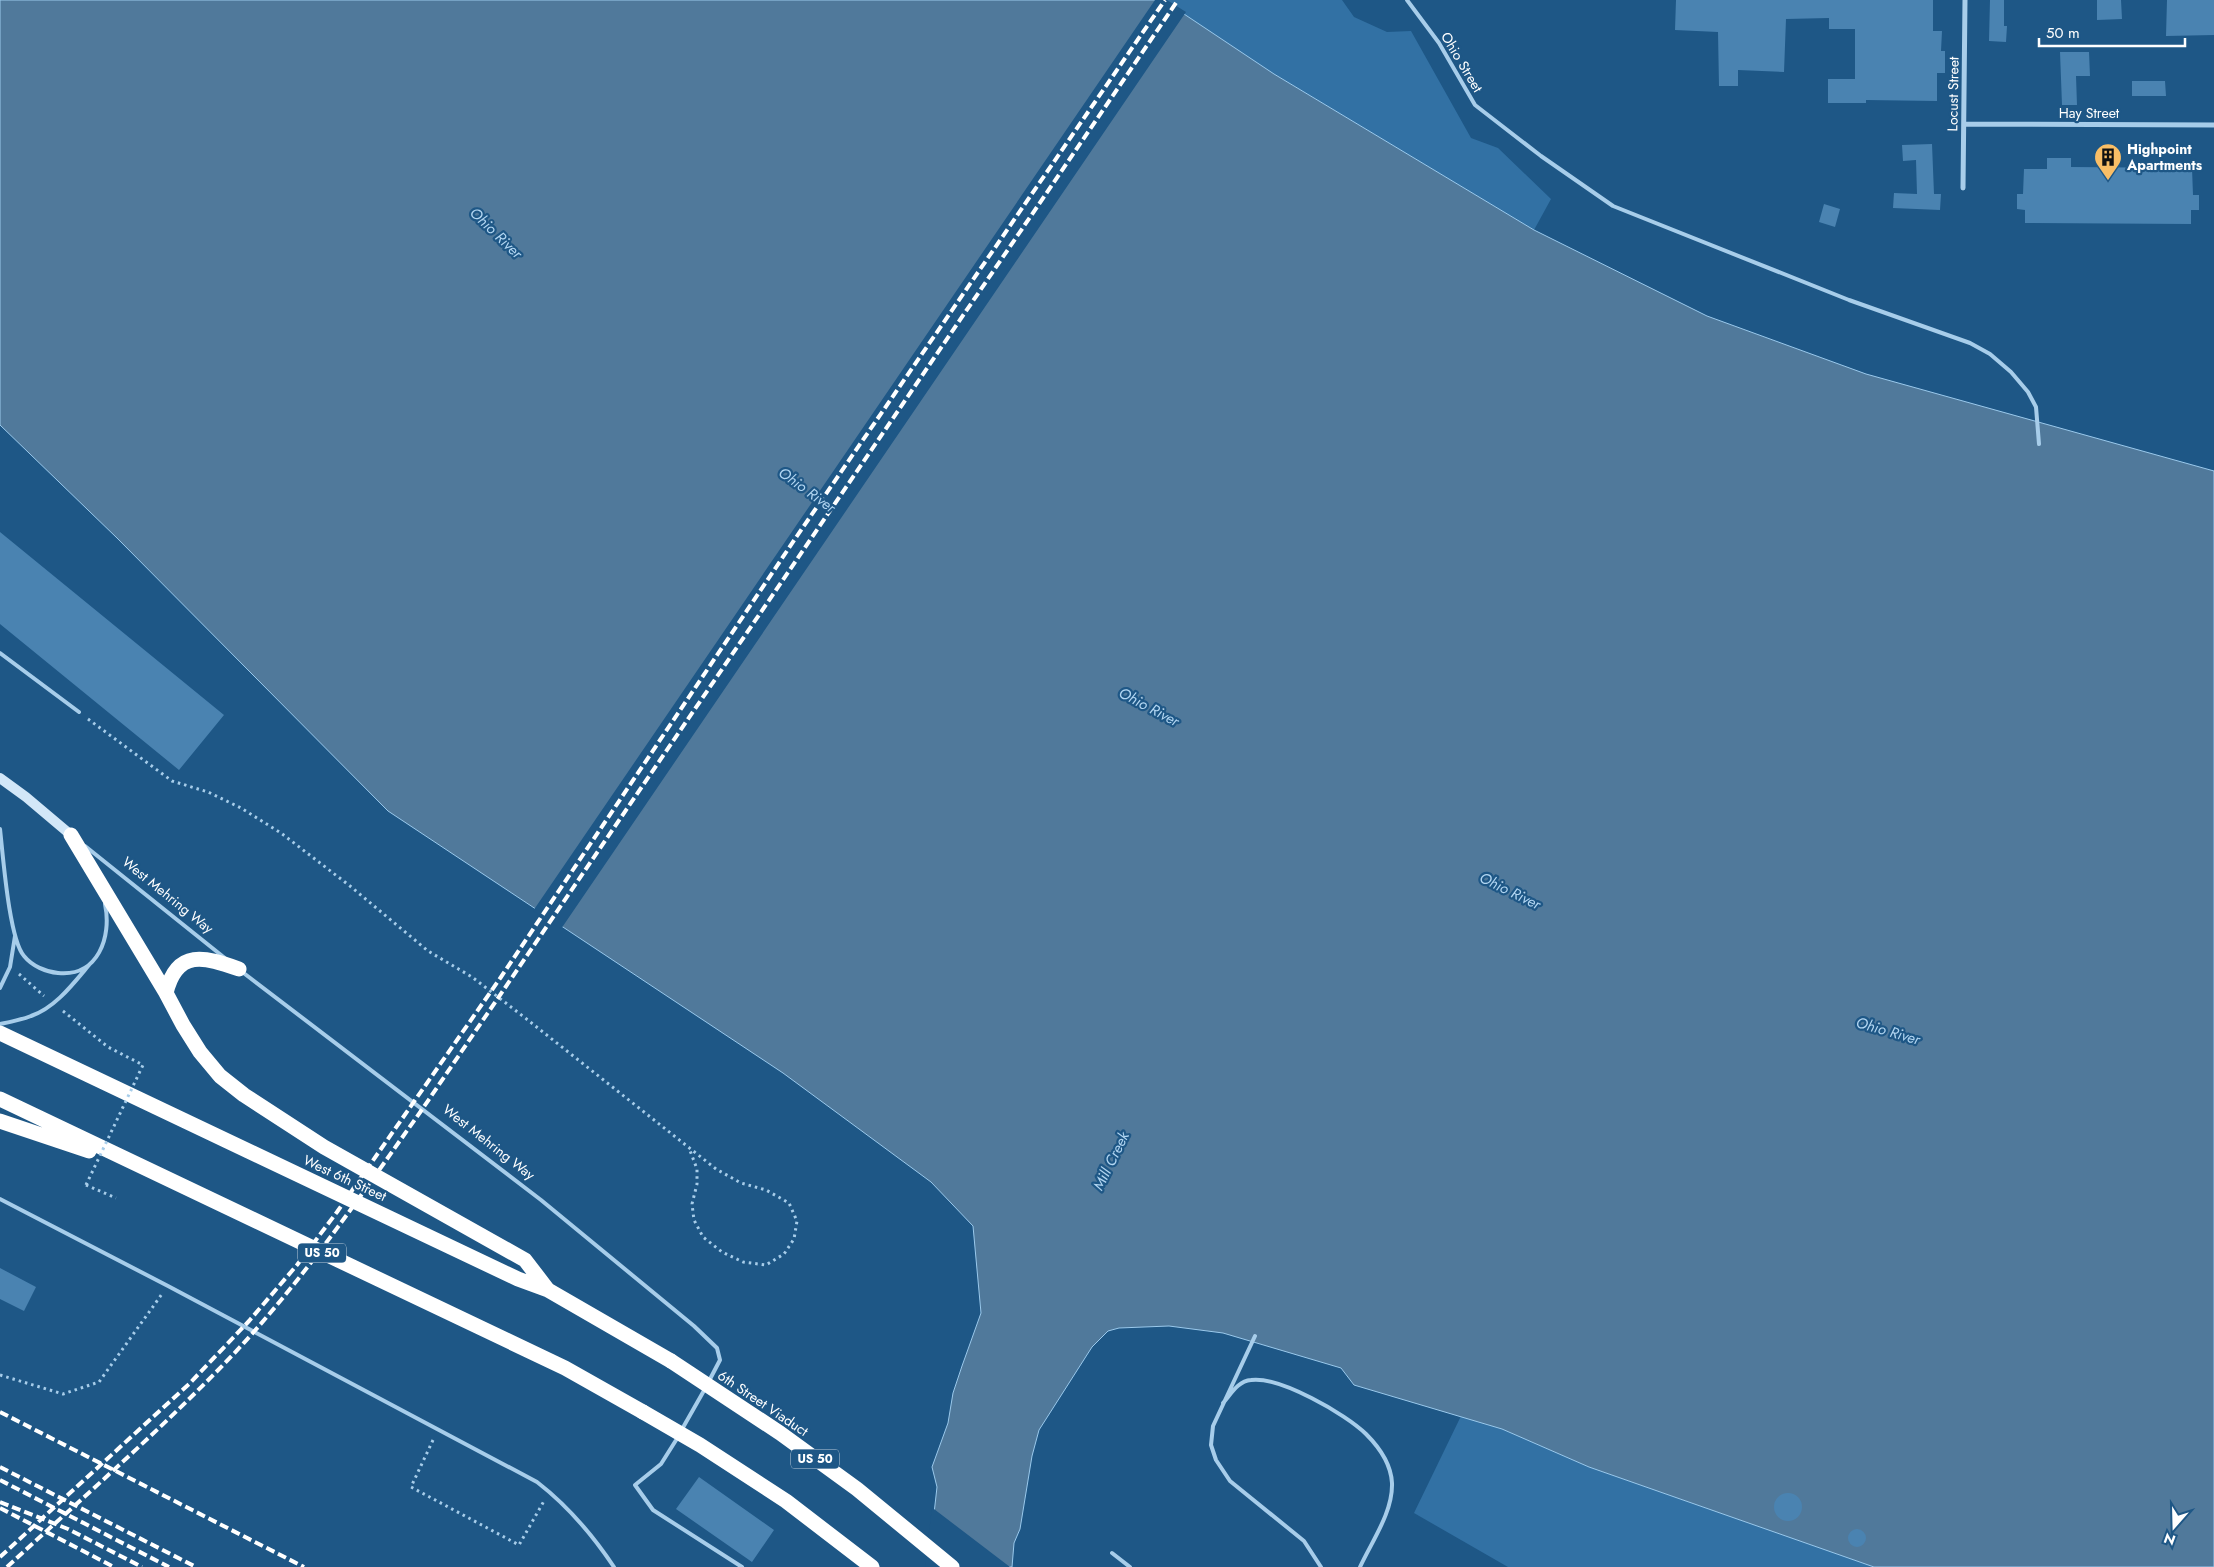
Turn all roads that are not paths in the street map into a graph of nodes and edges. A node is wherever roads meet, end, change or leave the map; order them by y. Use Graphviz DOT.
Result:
graph roads {
  1 [pos="1407,0"];
  2 [pos="1965,0"];
  3 [pos="1964,124"];
  4 [pos="2214,125"];
  5 [pos="1963,188"];
  6 [pos="2039,444"];
  7 [pos="0,653"];
  8 [pos="79,712"];
  9 [pos="0,778"];
  10 [pos="0,829"];
  11 [pos="71,835"];
  12 [pos="100,882"];
  13 [pos="15,934"];
  14 [pos="93,961"];
  15 [pos="239,970"];
  16 [pos="0,988"];
  17 [pos="166,993"];
  18 [pos="0,1024"];
  19 [pos="0,1033"];
  20 [pos="0,1099"];
  21 [pos="0,1121"];
  22 [pos="141,1168"];
  23 [pos="0,1199"];
  24 [pos="548,1290"];
  25 [pos="1255,1336"];
  26 [pos="671,1361"];
  27 [pos="1223,1403"];
  28 [pos="1112,1553"];
  29 [pos="614,1567"];
  30 [pos="742,1567"];
  31 [pos="872,1567"];
  32 [pos="952,1567"];
  33 [pos="1130,1567"];
  34 [pos="1321,1567"];
  35 [pos="1360,1567"];
  1 -- 6 [label="lane, Ohio Street"];
  2 -- 3 [label="street, Locust Street"];
  3 -- 4 [label="street, Hay Street"];
  3 -- 5 [label="street, Locust Street"];
  7 -- 8 [label="lane"];
  9 -- 11 [label="main road, West Mehring Way"];
  10 -- 13 [label="lane"];
  11 -- 12 [label="highway"];
  11 -- 15 [label="lane, West Mehring Way"];
  12 -- 14 [label="lane"];
  12 -- 17 [label="highway"];
  13 -- 14 [label="lane"];
  13 -- 16 [label="lane"];
  14 -- 18 [label="lane"];
  15 -- 17 [label="highway"];
  15 -- 30 [label="lane, West Mehring Way"];
  17 -- 24 [label="highway"];
  19 -- 24 [label="highway, West 6th Street / US 50"];
  20 -- 22 [label="highway, US 50"];
  21 -- 22 [label="highway"];
  22 -- 31 [label="highway, US 50, bridge"];
  23 -- 29 [label="lane"];
  24 -- 26 [label="highway, West 6th Street / US 50"];
  25 -- 27 [label="lane"];
  26 -- 32 [label="highway, 6th Street Viaduct / US 50, bridge"];
  27 -- 34 [label="lane"];
  27 -- 35 [label="lane"];
  28 -- 33 [label="lane"];
}
